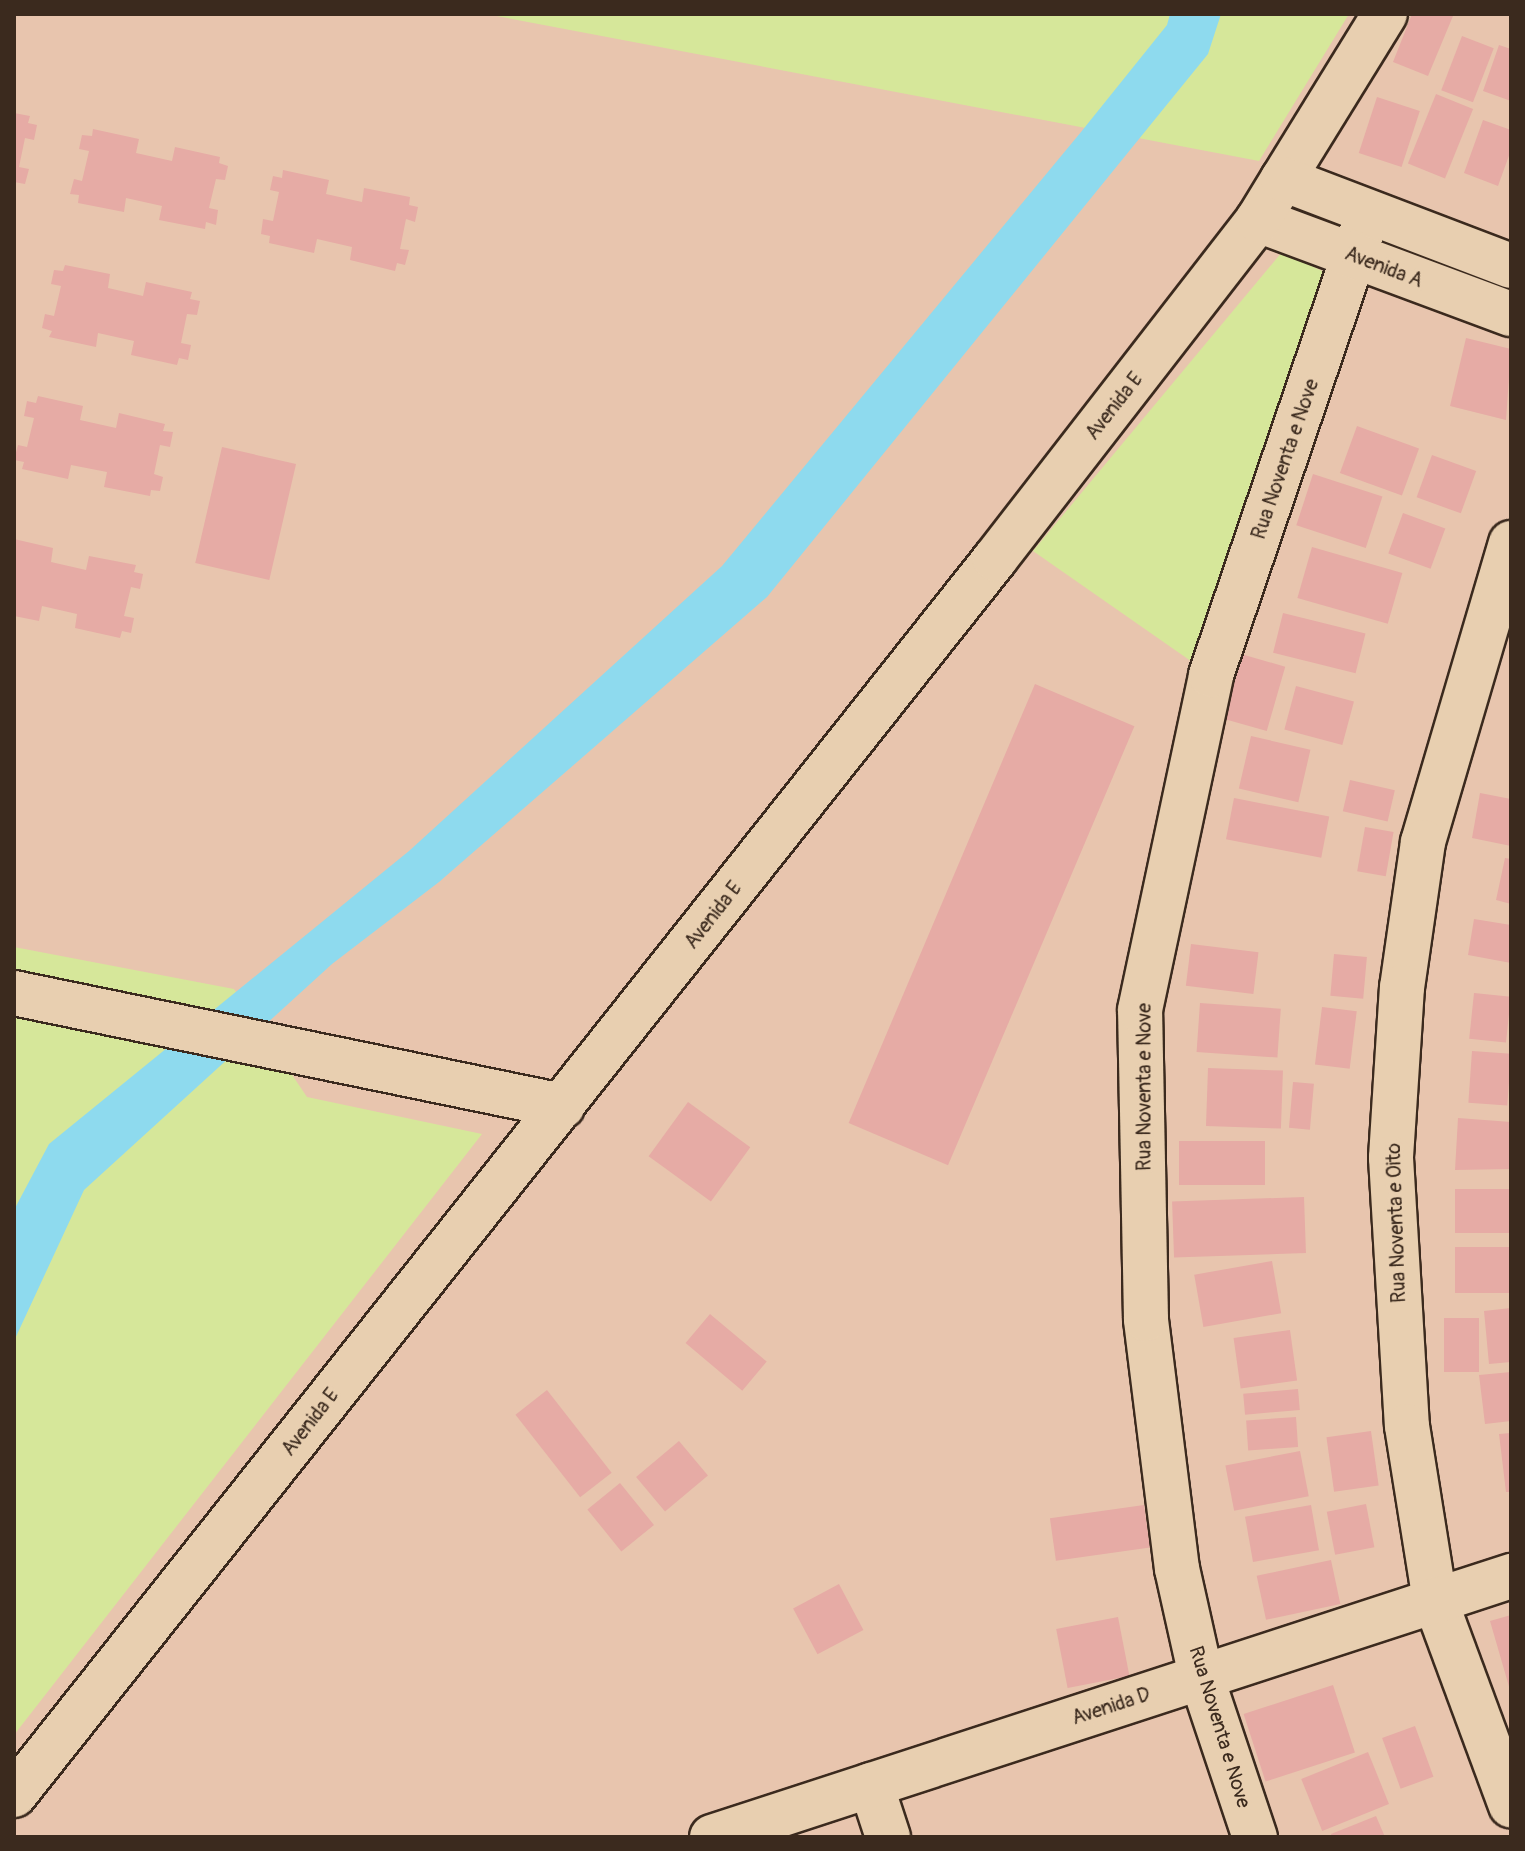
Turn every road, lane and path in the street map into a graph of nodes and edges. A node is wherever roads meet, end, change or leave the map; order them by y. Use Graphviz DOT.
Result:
graph roads {
  1 [pos="1385,14"];
  2 [pos="1283,179"];
  3 [pos="1368,213"];
  4 [pos="1258,220"];
  5 [pos="1355,256"];
  6 [pos="1511,266"];
  7 [pos="1511,314"];
  8 [pos="1511,543"];
  9 [pos="14,993"];
  10 [pos="562,1106"];
  11 [pos="1511,1576"];
  12 [pos="1435,1600"];
  13 [pos="1201,1676"];
  14 [pos="871,1785"];
  15 [pos="14,1795"];
  16 [pos="1511,1805"];
  17 [pos="712,1837"];
  18 [pos="888,1837"];
  19 [pos="1255,1837"];
  1 -- 2 [label="street, Avenida E"];
  2 -- 3 [label="street"];
  2 -- 4 [label="street, Avenida E"];
  3 -- 5 [label="street, Rua Noventa e Nove"];
  3 -- 6 [label="street"];
  4 -- 5 [label="street, Avenida A"];
  4 -- 10 [label="street, Avenida E"];
  5 -- 7 [label="street, Avenida A"];
  5 -- 13 [label="street, Rua Noventa e Nove"];
  8 -- 12 [label="street, Rua Noventa e Oito"];
  9 -- 10 [label="street"];
  10 -- 15 [label="street, Avenida E"];
  11 -- 12 [label="street, Avenida D"];
  12 -- 13 [label="street, Avenida D"];
  12 -- 16 [label="street, Rua Noventa e Oito"];
  13 -- 14 [label="street, Avenida D"];
  13 -- 19 [label="street, Rua Noventa e Nove"];
  14 -- 17 [label="street, Avenida D"];
  14 -- 18 [label="street"];
}
